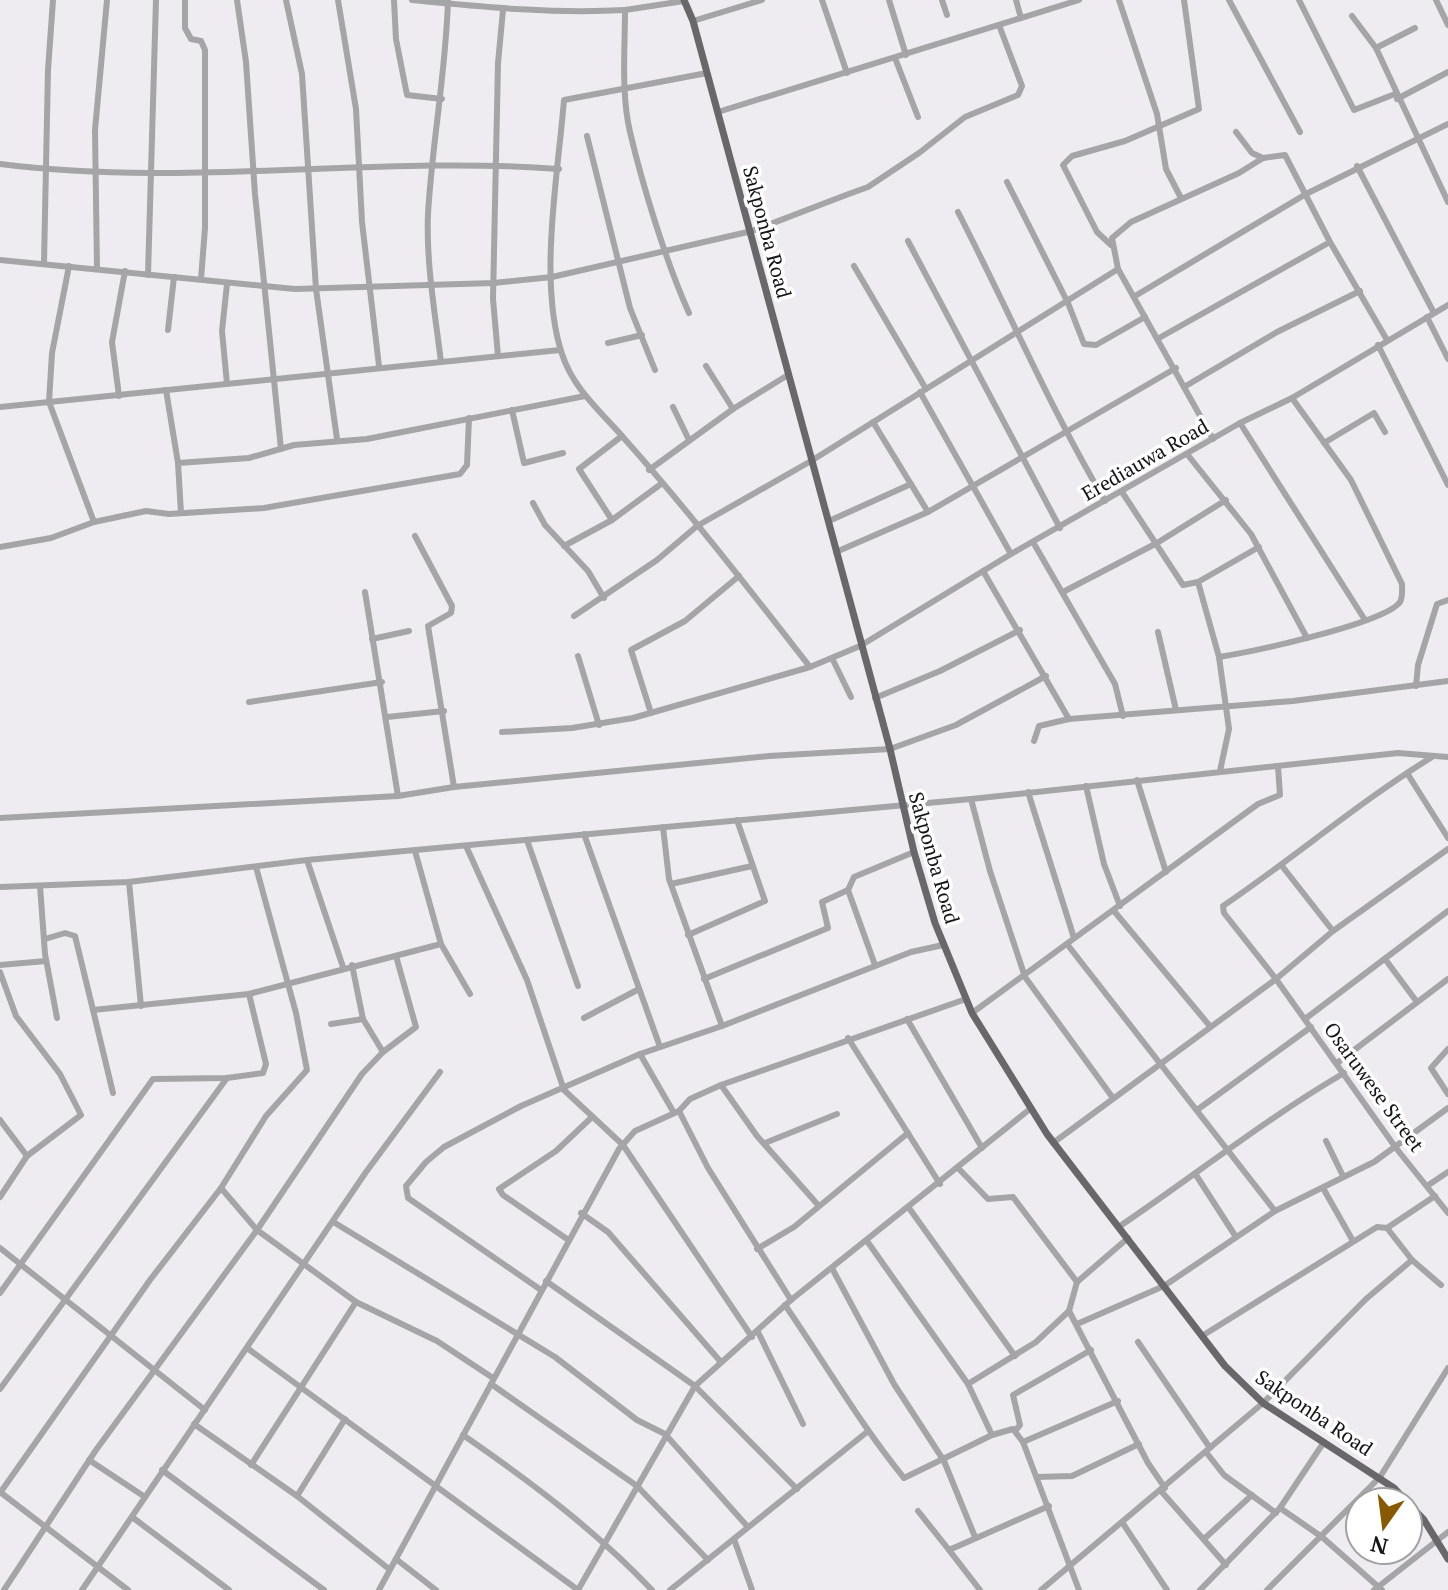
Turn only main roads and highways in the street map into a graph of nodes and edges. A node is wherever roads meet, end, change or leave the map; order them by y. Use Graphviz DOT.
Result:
graph roads {
  1 [pos="684,1"];
  2 [pos="1448,1559"];
  1 -- 2 [label="main road, Sakponba Road"];
}
